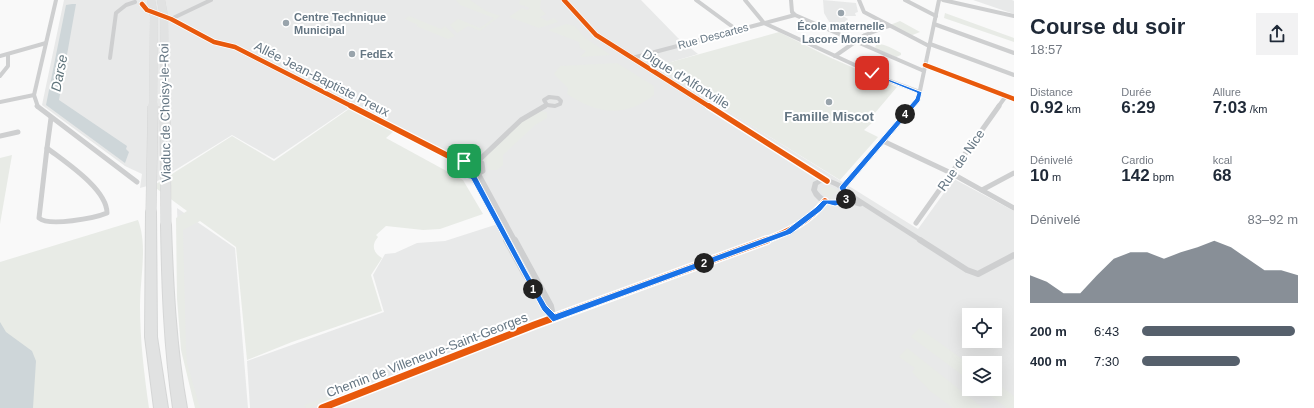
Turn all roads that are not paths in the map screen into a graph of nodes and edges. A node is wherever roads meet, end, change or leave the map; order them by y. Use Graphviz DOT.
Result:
graph roads {
  1 [pos="56,0"];
  2 [pos="152,0"];
  3 [pos="162,0"];
  4 [pos="211,0"];
  5 [pos="564,0"];
  6 [pos="696,0"];
  7 [pos="745,0"];
  8 [pos="791,0"];
  9 [pos="859,0"];
  10 [pos="905,0"];
  11 [pos="940,0"];
  12 [pos="943,0"];
  13 [pos="135,1"];
  14 [pos="142,4"];
  15 [pos="795,15"];
  16 [pos="936,16"];
  17 [pos="1014,16"];
  18 [pos="171,19"];
  19 [pos="764,23"];
  20 [pos="934,24"];
  21 [pos="889,26"];
  22 [pos="737,30"];
  23 [pos="855,41"];
  24 [pos="46,43"];
  25 [pos="929,45"];
  26 [pos="1014,53"];
  27 [pos="8,55"];
  28 [pos="0,56"];
  29 [pos="835,56"];
  30 [pos="110,58"];
  31 [pos="632,58"];
  32 [pos="925,65"];
  33 [pos="924,71"];
  34 [pos="1014,75"];
  35 [pos="0,76"];
  36 [pos="920,92"];
  37 [pos="34,95"];
  38 [pos="1006,96"];
  39 [pos="1014,99"];
  40 [pos="0,102"];
  41 [pos="547,105"];
  42 [pos="51,118"];
  43 [pos="18,132"];
  44 [pos="0,136"];
  45 [pos="884,141"];
  46 [pos="47,148"];
  47 [pos="478,161"];
  48 [pos="462,163"];
  49 [pos="805,167"];
  50 [pos="951,173"];
  51 [pos="1014,173"];
  52 [pos="476,176"];
  53 [pos="827,181"];
  54 [pos="137,182"];
  55 [pos="815,184"];
  56 [pos="982,190"];
  57 [pos="845,194"];
  58 [pos="825,201"];
  59 [pos="1014,208"];
  60 [pos="916,223"];
  61 [pos="1014,255"];
  62 [pos="553,318"];
  63 [pos="161,408"];
  64 [pos="180,408"];
  65 [pos="322,408"];
  1 -- 24 [label="street"];
  2 -- 14 [label="street"];
  2 -- 63 [label="highway, Viaduc de Choisy-le-Roi, bridge"];
  3 -- 64 [label="highway, Viaduc de Choisy-le-Roi, bridge"];
  4 -- 18 [label="street"];
  5 -- 31 [label="street, Digue d'Alfortville"];
  6 -- 22 [label="street"];
  7 -- 19 [label="street"];
  8 -- 15 [label="street"];
  9 -- 21 [label="street"];
  10 -- 16 [label="street"];
  11 -- 16 [label="street"];
  12 -- 17 [label="street"];
  13 -- 14 [label="street, Allée Jean-Baptiste Preux"];
  13 -- 30 [label="street"];
  14 -- 18 [label="street, Allée Jean-Baptiste Preux"];
  15 -- 19 [label="street, Rue Descartes"];
  15 -- 23 [label="street"];
  16 -- 20 [label="street"];
  18 -- 48 [label="street, Allée Jean-Baptiste Preux"];
  19 -- 22 [label="street, Rue Descartes"];
  19 -- 29 [label="street"];
  20 -- 25 [label="street"];
  20 -- 26 [label="street"];
  21 -- 23 [label="street"];
  21 -- 25 [label="street"];
  22 -- 31 [label="street, Rue Descartes"];
  23 -- 29 [label="street"];
  23 -- 33 [label="street"];
  24 -- 27 [label="street"];
  24 -- 37 [label="street"];
  25 -- 32 [label="street"];
  25 -- 34 [label="street"];
  27 -- 28 [label="street"];
  27 -- 35 [label="street"];
  29 -- 36 [label="street"];
  31 -- 49 [label="street, Digue d'Alfortville"];
  32 -- 33 [label="street"];
  32 -- 38 [label="street"];
  33 -- 36 [label="street"];
  36 -- 45 [label="street"];
  37 -- 40 [label="street"];
  37 -- 42 [label="street"];
  38 -- 39 [label="street"];
  38 -- 50 [label="street, Rue de Nice"];
  41 -- 47 [label="street"];
  42 -- 46 [label="street"];
  42 -- 54 [label="street"];
  43 -- 44 [label="street"];
  45 -- 50 [label="street"];
  45 -- 57 [label="street"];
  46 -- 46 [label="street"];
  47 -- 48 [label="street"];
  47 -- 52 [label="street"];
  48 -- 52 [label="street"];
  49 -- 53 [label="street, Digue d'Alfortville"];
  49 -- 55 [label="street, Digue d'Alfortville"];
  50 -- 56 [label="street"];
  50 -- 60 [label="street, Rue de Nice"];
  51 -- 56 [label="street"];
  52 -- 62 [label="street"];
  53 -- 55 [label="street"];
  53 -- 57 [label="street, Digue d'Alfortville"];
  55 -- 58 [label="street, Digue d'Alfortville"];
  56 -- 59 [label="street"];
  57 -- 58 [label="street"];
  57 -- 61 [label="street"];
  58 -- 62 [label="street, Chemin de Villeneuve-Saint-Georges"];
  62 -- 65 [label="street, Chemin de Villeneuve-Saint-Georges"];
}
